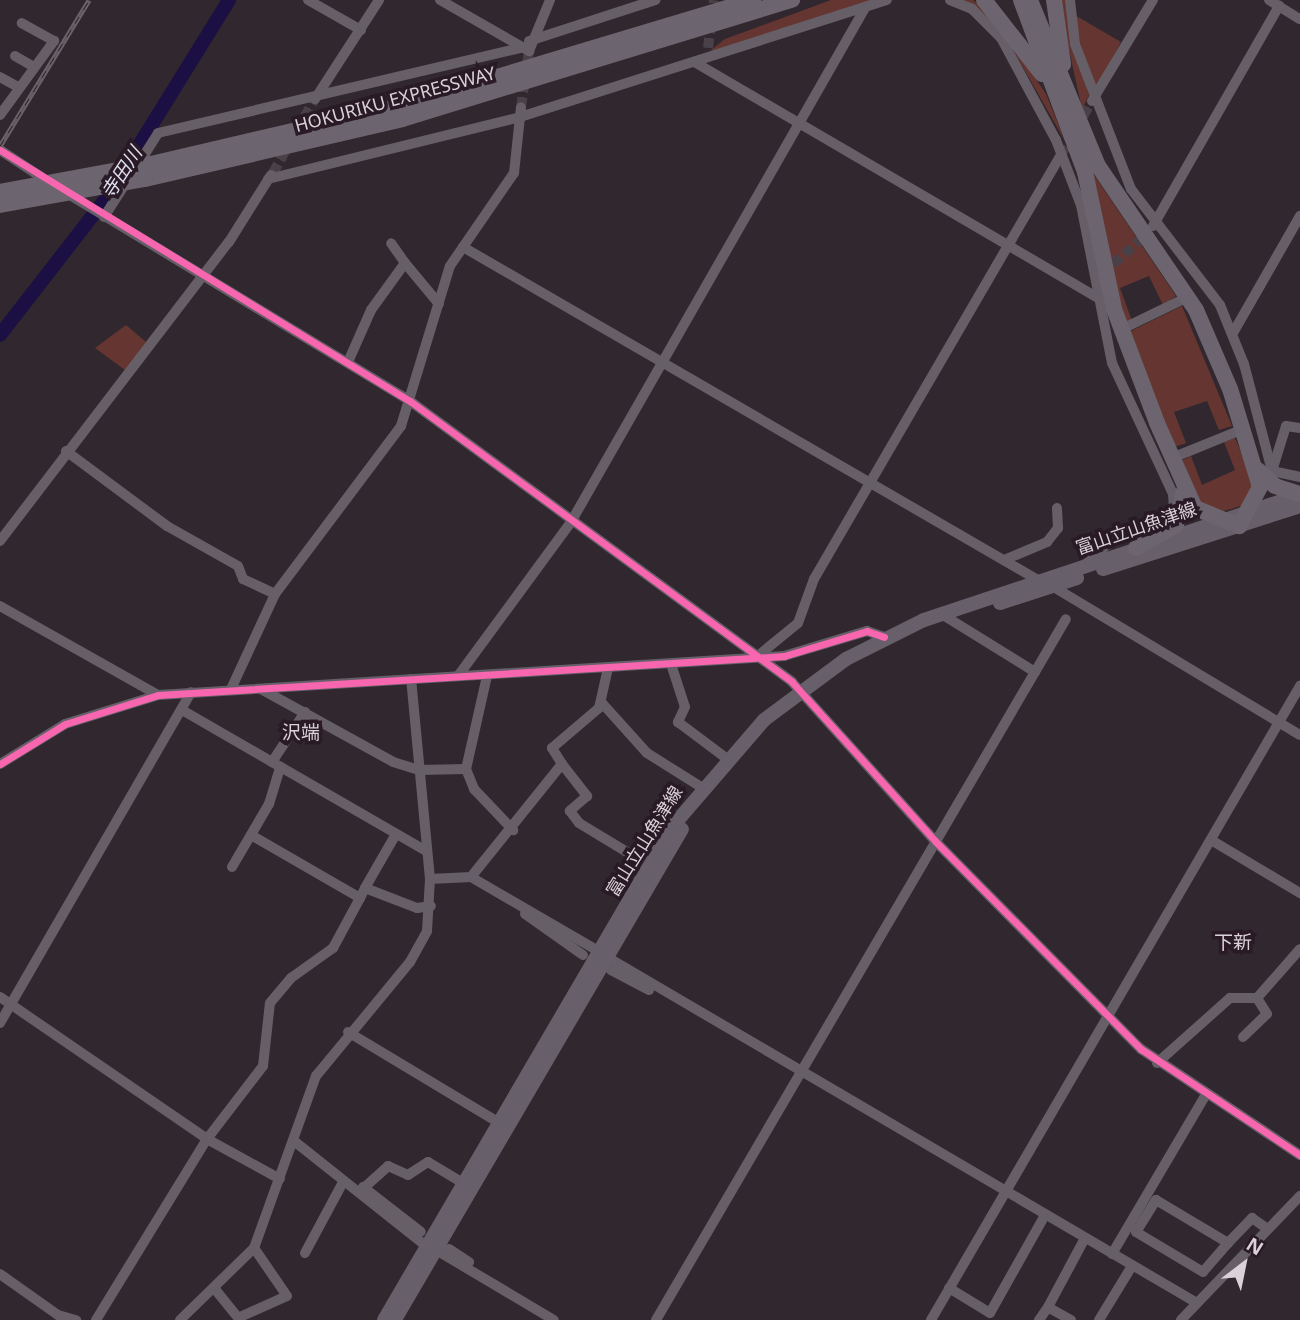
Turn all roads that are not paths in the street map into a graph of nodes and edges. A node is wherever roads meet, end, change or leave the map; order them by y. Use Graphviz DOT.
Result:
graph roads {
  1 [pos="308,0"];
  2 [pos="379,0"];
  3 [pos="440,0"];
  4 [pos="550,0"];
  5 [pos="654,0"];
  6 [pos="724,0"];
  7 [pos="753,0"];
  8 [pos="792,0"];
  9 [pos="806,0"];
  10 [pos="887,0"];
  11 [pos="950,0"];
  12 [pos="984,0"];
  13 [pos="1021,0"];
  14 [pos="1030,0"];
  15 [pos="1054,0"];
  16 [pos="1070,0"];
  17 [pos="1153,0"];
  18 [pos="1269,0"];
  19 [pos="1279,6"];
  20 [pos="865,8"];
  21 [pos="1300,19"];
  22 [pos="22,23"];
  23 [pos="361,30"];
  24 [pos="674,40"];
  25 [pos="525,44"];
  26 [pos="15,56"];
  27 [pos="573,57"];
  28 [pos="696,63"];
  29 [pos="34,67"];
  30 [pos="0,77"];
  31 [pos="18,87"];
  32 [pos="315,99"];
  33 [pos="1091,103"];
  34 [pos="521,112"];
  35 [pos="0,115"];
  36 [pos="801,125"];
  37 [pos="1076,128"];
  38 [pos="0,150"];
  39 [pos="1061,155"];
  40 [pos="148,171"];
  41 [pos="0,192"];
  42 [pos="0,205"];
  43 [pos="1300,216"];
  44 [pos="104,217"];
  45 [pos="1155,222"];
  46 [pos="1148,233"];
  47 [pos="391,243"];
  48 [pos="1008,244"];
  49 [pos="463,247"];
  50 [pos="405,263"];
  51 [pos="202,274"];
  52 [pos="1097,296"];
  53 [pos="1188,296"];
  54 [pos="439,304"];
  55 [pos="1120,330"];
  56 [pos="1233,333"];
  57 [pos="348,362"];
  58 [pos="662,362"];
  59 [pos="410,401"];
  60 [pos="1300,428"];
  61 [pos="1241,430"];
  62 [pos="66,451"];
  63 [pos="1172,458"];
  64 [pos="1255,465"];
  65 [pos="1272,471"];
  66 [pos="1300,477"];
  67 [pos="869,484"];
  68 [pos="1184,488"];
  69 [pos="1300,495"];
  70 [pos="1300,506"];
  71 [pos="1056,508"];
  72 [pos="1251,510"];
  73 [pos="1219,520"];
  74 [pos="572,522"];
  75 [pos="1239,526"];
  76 [pos="0,541"];
  77 [pos="1136,548"];
  78 [pos="1004,560"];
  79 [pos="1084,566"];
  80 [pos="1038,580"];
  81 [pos="1052,586"];
  82 [pos="275,594"];
  83 [pos="0,606"];
  84 [pos="945,616"];
  85 [pos="1066,619"];
  86 [pos="884,638"];
  87 [pos="758,656"];
  88 [pos="671,664"];
  89 [pos="608,668"];
  90 [pos="1035,672"];
  91 [pos="458,676"];
  92 [pos="487,676"];
  93 [pos="411,679"];
  94 [pos="1300,686"];
  95 [pos="261,689"];
  96 [pos="232,690"];
  97 [pos="191,692"];
  98 [pos="804,693"];
  99 [pos="158,695"];
  100 [pos="602,702"];
  101 [pos="183,710"];
  102 [pos="305,712"];
  103 [pos="1279,723"];
  104 [pos="1300,735"];
  105 [pos="726,758"];
  106 [pos="0,764"];
  107 [pos="276,764"];
  108 [pos="562,764"];
  109 [pos="466,769"];
  110 [pos="419,770"];
  111 [pos="701,787"];
  112 [pos="513,830"];
  113 [pos="396,834"];
  114 [pos="251,835"];
  115 [pos="1211,840"];
  116 [pos="935,841"];
  117 [pos="426,851"];
  118 [pos="232,867"];
  119 [pos="654,867"];
  120 [pos="471,877"];
  121 [pos="430,880"];
  122 [pos="1300,892"];
  123 [pos="363,893"];
  124 [pos="430,906"];
  125 [pos="1300,949"];
  126 [pos="600,958"];
  127 [pos="0,998"];
  128 [pos="1257,998"];
  129 [pos="11,1004"];
  130 [pos="1108,1015"];
  131 [pos="0,1023"];
  132 [pos="348,1032"];
  133 [pos="1243,1037"];
  134 [pos="1157,1063"];
  135 [pos="802,1071"];
  136 [pos="1205,1096"];
  137 [pos="498,1122"];
  138 [pos="207,1139"];
  139 [pos="294,1141"];
  140 [pos="1300,1156"];
  141 [pos="280,1179"];
  142 [pos="343,1182"];
  143 [pos="463,1183"];
  144 [pos="364,1187"];
  145 [pos="1006,1191"];
  146 [pos="1300,1196"];
  147 [pos="1045,1215"];
  148 [pos="1268,1229"];
  149 [pos="1086,1238"];
  150 [pos="1227,1243"];
  151 [pos="433,1244"];
  152 [pos="254,1248"];
  153 [pos="305,1253"];
  154 [pos="1112,1254"];
  155 [pos="1132,1266"];
  156 [pos="0,1274"];
  157 [pos="214,1288"];
  158 [pos="949,1289"];
  159 [pos="1198,1303"];
  160 [pos="1048,1307"];
  161 [pos="990,1313"];
  162 [pos="55,1317"];
  163 [pos="240,1319"];
  164 [pos="76,1320"];
  165 [pos="96,1320"];
  166 [pos="180,1320"];
  167 [pos="384,1320"];
  168 [pos="394,1320"];
  169 [pos="554,1320"];
  170 [pos="656,1320"];
  171 [pos="931,1320"];
  172 [pos="1002,1320"];
  173 [pos="1039,1320"];
  174 [pos="1071,1320"];
  175 [pos="1099,1320"];
  176 [pos="1181,1320"];
  1 -- 23 [label="street"];
  2 -- 23 [label="street"];
  3 -- 25 [label="street"];
  4 -- 25 [label="street"];
  5 -- 25 [label="street"];
  6 -- 27 [label="highway"];
  7 -- 27 [label="highway, HOKURIKU EXPRESSWAY"];
  8 -- 24 [label="highway, HOKURIKU EXPRESSWAY"];
  9 -- 24 [label="highway"];
  10 -- 20 [label="street"];
  11 -- 39 [label="street"];
  12 -- 37 [label="highway"];
  13 -- 37 [label="highway"];
  14 -- 37 [label="highway"];
  15 -- 37 [label="highway"];
  16 -- 33 [label="street"];
  17 -- 33 [label="street"];
  18 -- 19 [label="street"];
  19 -- 21 [label="street"];
  19 -- 45 [label="street"];
  20 -- 28 [label="street"];
  20 -- 36 [label="street"];
  22 -- 29 [label="street"];
  23 -- 32 [label="street"];
  24 -- 40 [label="highway, HOKURIKU EXPRESSWAY"];
  25 -- 32 [label="street"];
  26 -- 29 [label="street"];
  27 -- 40 [label="highway, HOKURIKU EXPRESSWAY"];
  28 -- 34 [label="street"];
  28 -- 36 [label="street"];
  29 -- 31 [label="street"];
  30 -- 31 [label="street"];
  31 -- 35 [label="street"];
  32 -- 44 [label="street"];
  33 -- 45 [label="street"];
  34 -- 49 [label="street"];
  34 -- 51 [label="street"];
  36 -- 48 [label="street"];
  36 -- 58 [label="street"];
  37 -- 53 [label="highway"];
  37 -- 55 [label="highway"];
  38 -- 44 [label="street"];
  39 -- 48 [label="street"];
  39 -- 52 [label="street"];
  40 -- 41 [label="highway, HOKURIKU EXPRESSWAY, bridge"];
  40 -- 42 [label="highway, HOKURIKU EXPRESSWAY, bridge"];
  43 -- 56 [label="street"];
  44 -- 51 [label="street"];
  45 -- 46 [label="street"];
  45 -- 56 [label="street"];
  47 -- 50 [label="street"];
  48 -- 52 [label="street"];
  48 -- 67 [label="street"];
  49 -- 54 [label="street"];
  49 -- 58 [label="street"];
  50 -- 54 [label="street"];
  50 -- 57 [label="street"];
  51 -- 57 [label="street"];
  51 -- 62 [label="street"];
  52 -- 79 [label="street"];
  53 -- 55 [label="street"];
  53 -- 61 [label="highway"];
  54 -- 59 [label="street"];
  55 -- 63 [label="highway"];
  56 -- 65 [label="street"];
  57 -- 59 [label="street"];
  58 -- 67 [label="street"];
  58 -- 74 [label="street"];
  59 -- 74 [label="street"];
  59 -- 82 [label="street"];
  60 -- 65 [label="street"];
  61 -- 63 [label="street"];
  61 -- 64 [label="highway"];
  62 -- 76 [label="street"];
  62 -- 82 [label="street"];
  63 -- 68 [label="highway"];
  64 -- 69 [label="highway"];
  64 -- 72 [label="highway"];
  65 -- 66 [label="street"];
  67 -- 78 [label="street"];
  67 -- 87 [label="street"];
  68 -- 73 [label="highway"];
  68 -- 77 [label="highway"];
  69 -- 72 [label="main road, 富山立山魚津線"];
  70 -- 75 [label="main road, 富山立山魚津線"];
  71 -- 78 [label="street"];
  72 -- 73 [label="main road, 富山立山魚津線"];
  72 -- 75 [label="highway"];
  73 -- 75 [label="highway"];
  73 -- 77 [label="main road, 富山立山魚津線"];
  74 -- 87 [label="street"];
  74 -- 91 [label="street"];
  75 -- 81 [label="main road, 富山立山魚津線"];
  77 -- 79 [label="main road, 富山立山魚津線"];
  78 -- 80 [label="street"];
  79 -- 80 [label="main road, 富山立山魚津線"];
  80 -- 84 [label="main road, 富山立山魚津線"];
  81 -- 84 [label="main road, 富山立山魚津線"];
  81 -- 103 [label="street"];
  82 -- 96 [label="street"];
  83 -- 99 [label="street"];
  84 -- 86 [label="main road, 富山立山魚津線"];
  84 -- 90 [label="street"];
  84 -- 98 [label="main road, 富山立山魚津線"];
  85 -- 90 [label="street"];
  86 -- 87 [label="street"];
  86 -- 98 [label="main road, 富山立山魚津線"];
  87 -- 88 [label="street"];
  87 -- 98 [label="street"];
  88 -- 89 [label="street"];
  88 -- 105 [label="street"];
  89 -- 92 [label="street"];
  89 -- 100 [label="street"];
  90 -- 116 [label="street"];
  91 -- 92 [label="street"];
  91 -- 93 [label="street"];
  92 -- 109 [label="street"];
  93 -- 95 [label="street"];
  93 -- 110 [label="street"];
  94 -- 103 [label="street"];
  95 -- 96 [label="street"];
  95 -- 102 [label="street"];
  96 -- 97 [label="street"];
  97 -- 99 [label="street"];
  97 -- 101 [label="street"];
  98 -- 105 [label="main road, 富山立山魚津線"];
  98 -- 116 [label="street"];
  98 -- 119 [label="main road, 富山立山魚津線"];
  99 -- 106 [label="street"];
  100 -- 108 [label="street"];
  100 -- 111 [label="street"];
  101 -- 107 [label="street"];
  101 -- 129 [label="street"];
  102 -- 107 [label="street"];
  102 -- 110 [label="street"];
  103 -- 104 [label="street"];
  103 -- 115 [label="street"];
  105 -- 111 [label="main road, 富山立山魚津線"];
  107 -- 113 [label="street"];
  107 -- 114 [label="street"];
  108 -- 112 [label="street"];
  108 -- 119 [label="street"];
  109 -- 110 [label="street"];
  109 -- 112 [label="street"];
  110 -- 117 [label="street"];
  111 -- 119 [label="main road, 富山立山魚津線"];
  112 -- 120 [label="street"];
  113 -- 117 [label="street"];
  113 -- 123 [label="street"];
  114 -- 118 [label="street"];
  114 -- 123 [label="street"];
  115 -- 122 [label="street"];
  115 -- 130 [label="street"];
  116 -- 130 [label="street"];
  116 -- 135 [label="street"];
  117 -- 121 [label="street"];
  119 -- 126 [label="main road, 富山立山魚津線"];
  120 -- 121 [label="street"];
  120 -- 126 [label="street"];
  121 -- 124 [label="street"];
  123 -- 124 [label="street"];
  123 -- 138 [label="street"];
  124 -- 132 [label="street"];
  125 -- 128 [label="street"];
  126 -- 135 [label="street"];
  126 -- 137 [label="main road, 富山立山魚津線"];
  126 -- 151 [label="main road, 富山立山魚津線"];
  127 -- 129 [label="street"];
  128 -- 133 [label="street"];
  128 -- 134 [label="street"];
  129 -- 131 [label="street"];
  129 -- 138 [label="street"];
  130 -- 134 [label="street"];
  130 -- 145 [label="street"];
  132 -- 137 [label="street"];
  132 -- 139 [label="street"];
  134 -- 136 [label="street"];
  135 -- 145 [label="street"];
  135 -- 170 [label="street"];
  136 -- 140 [label="street"];
  136 -- 154 [label="street"];
  137 -- 143 [label="main road, 富山立山魚津線"];
  138 -- 141 [label="street"];
  138 -- 165 [label="street"];
  139 -- 141 [label="street"];
  139 -- 142 [label="street"];
  141 -- 152 [label="street"];
  142 -- 144 [label="street"];
  142 -- 153 [label="street"];
  143 -- 144 [label="street"];
  143 -- 151 [label="main road, 富山立山魚津線"];
  144 -- 151 [label="street"];
  145 -- 147 [label="street"];
  145 -- 158 [label="street"];
  146 -- 148 [label="street"];
  147 -- 149 [label="street"];
  147 -- 161 [label="street"];
  148 -- 150 [label="street"];
  148 -- 159 [label="street"];
  149 -- 154 [label="street"];
  149 -- 160 [label="street"];
  150 -- 150 [label="street"];
  151 -- 167 [label="main road, 富山立山魚津線"];
  151 -- 168 [label="main road, 富山立山魚津線"];
  151 -- 169 [label="street"];
  152 -- 157 [label="street"];
  152 -- 163 [label="street"];
  154 -- 155 [label="street"];
  155 -- 159 [label="street"];
  155 -- 175 [label="street"];
  156 -- 162 [label="street"];
  157 -- 163 [label="street"];
  157 -- 166 [label="street"];
  158 -- 161 [label="street"];
  158 -- 171 [label="street"];
  159 -- 176 [label="street"];
  160 -- 173 [label="street"];
  160 -- 174 [label="street"];
  161 -- 172 [label="street"];
  162 -- 164 [label="street"];
}
